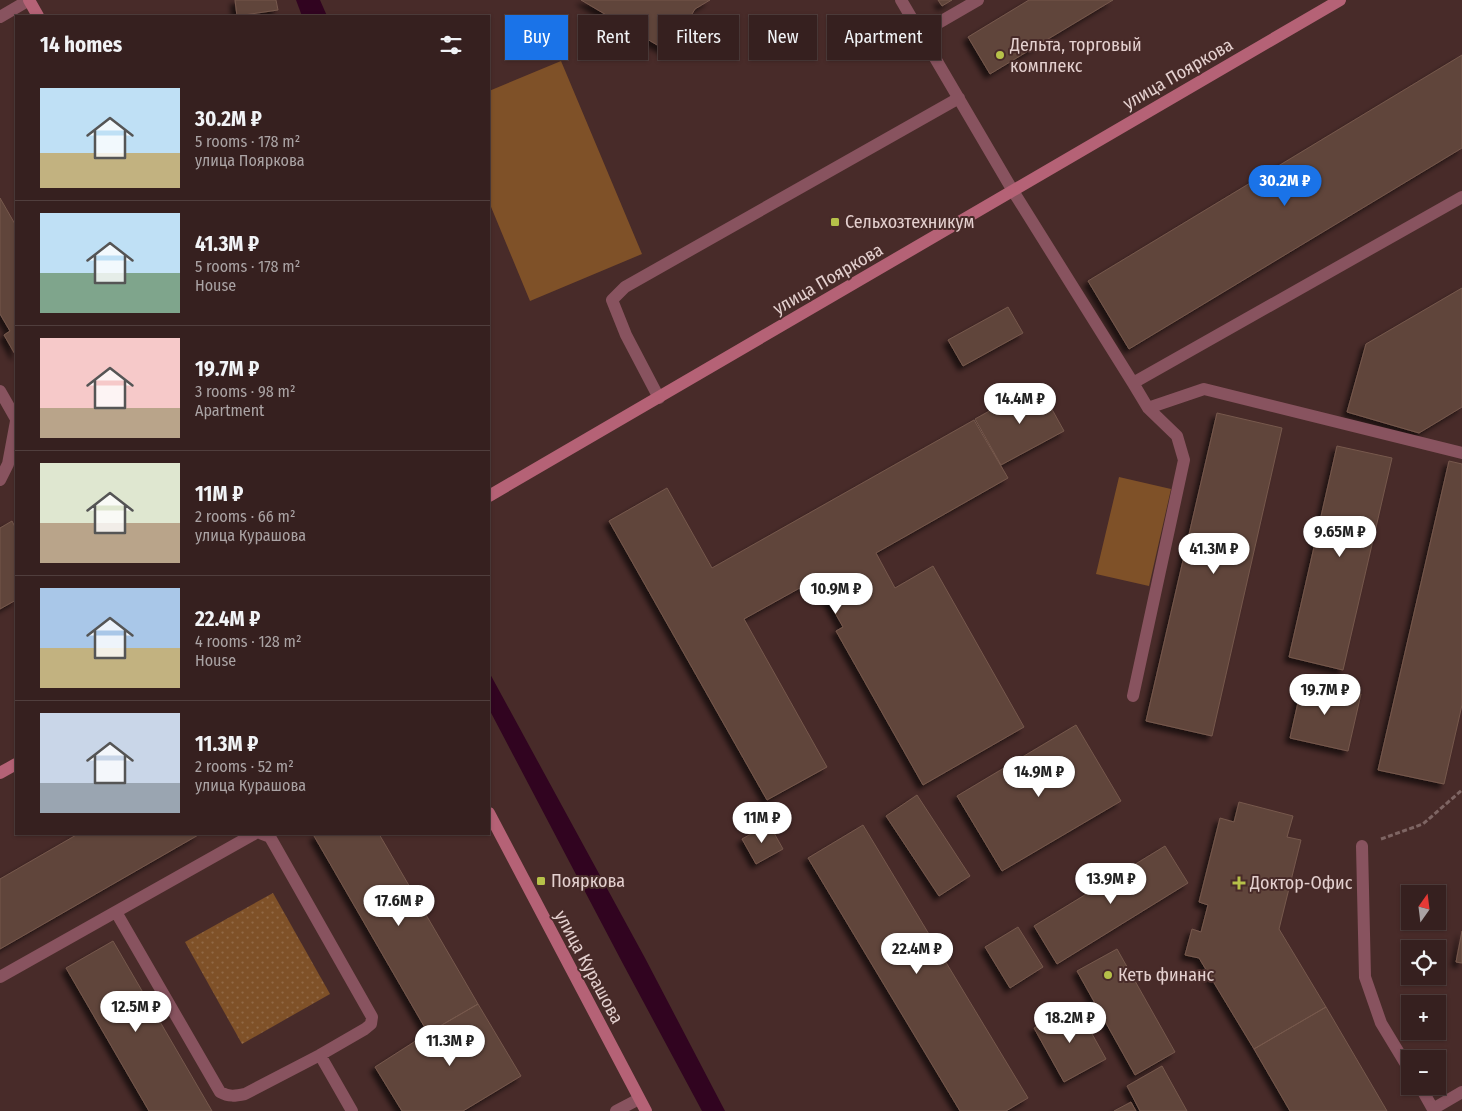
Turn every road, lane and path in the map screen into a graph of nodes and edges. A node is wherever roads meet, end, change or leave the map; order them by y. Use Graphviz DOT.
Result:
graph roads {
  1 [pos="29,0"];
  2 [pos="901,0"];
  3 [pos="978,0"];
  4 [pos="1340,0"];
  5 [pos="37,15"];
  6 [pos="910,15"];
  7 [pos="0,17"];
  8 [pos="941,21"];
  9 [pos="937,60"];
  10 [pos="959,98"];
  11 [pos="1013,191"];
  12 [pos="1462,197"];
  13 [pos="1133,383"];
  14 [pos="0,391"];
  15 [pos="659,398"];
  16 [pos="1148,408"];
  17 [pos="15,418"];
  18 [pos="15,426"];
  19 [pos="1462,453"];
  20 [pos="0,480"];
  21 [pos="490,495"];
  22 [pos="1133,696"];
  23 [pos="15,765"];
  24 [pos="0,773"];
  25 [pos="1462,790"];
  26 [pos="490,815"];
  27 [pos="252,835"];
  28 [pos="259,835"];
  29 [pos="1362,846"];
  30 [pos="116,912"];
  31 [pos="0,977"];
  32 [pos="320,1055"];
  33 [pos="1401,1056"];
  34 [pos="1462,1092"];
  35 [pos="1425,1095"];
  36 [pos="639,1099"];
  37 [pos="1434,1110"];
  38 [pos="352,1111"];
  39 [pos="616,1111"];
  40 [pos="646,1111"];
  1 -- 5 [label="main road"];
  1 -- 7 [label="street"];
  2 -- 6 [label="street"];
  3 -- 8 [label="street"];
  4 -- 11 [label="main road, улица Пояркова"];
  9 -- 10 [label="street"];
  10 -- 11 [label="street"];
  10 -- 15 [label="street"];
  11 -- 13 [label="street"];
  11 -- 15 [label="main road, улица Пояркова"];
  12 -- 13 [label="street"];
  13 -- 16 [label="street"];
  14 -- 17 [label="street"];
  15 -- 21 [label="main road, улица Пояркова"];
  16 -- 19 [label="street"];
  16 -- 22 [label="street"];
  18 -- 20 [label="street"];
  23 -- 24 [label="main road"];
  25 -- 29 [label="path"];
  26 -- 36 [label="main road, улица Курашова"];
  27 -- 30 [label="street"];
  28 -- 32 [label="street"];
  29 -- 33 [label="street"];
  30 -- 31 [label="street"];
  30 -- 32 [label="street"];
  32 -- 38 [label="street"];
  34 -- 37 [label="street"];
  35 -- 37 [label="street"];
  36 -- 39 [label="street"];
  36 -- 40 [label="main road, улица Курашова"];
}
